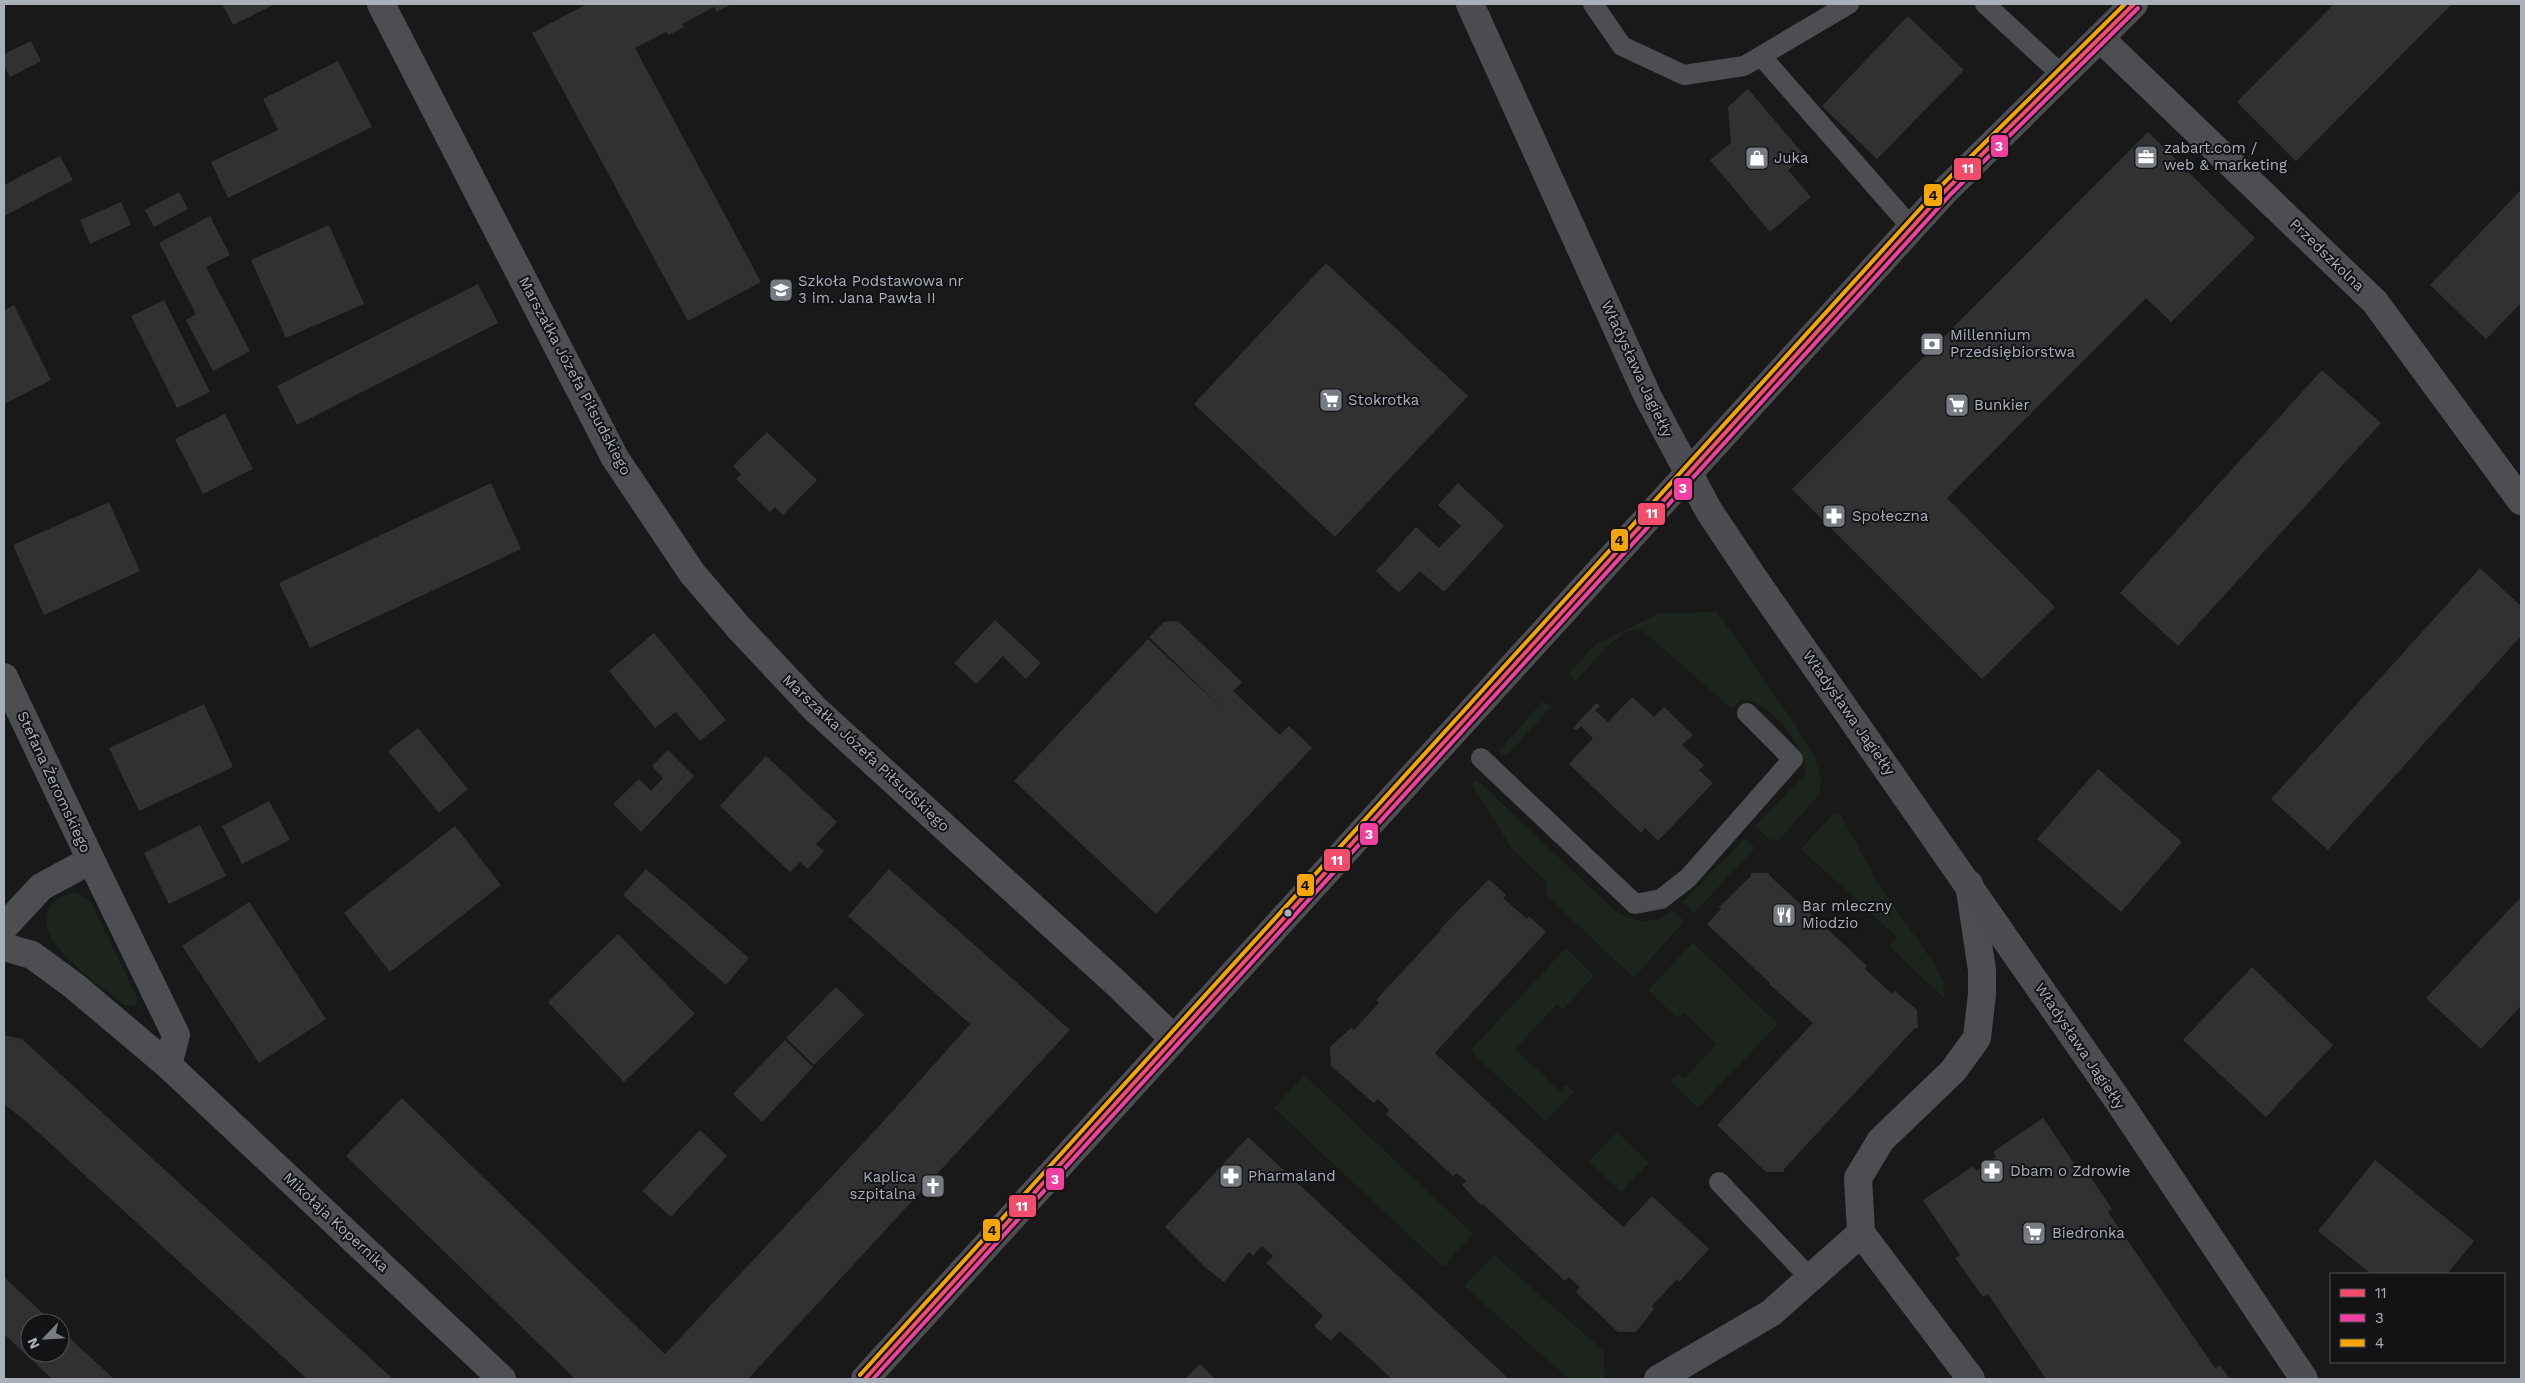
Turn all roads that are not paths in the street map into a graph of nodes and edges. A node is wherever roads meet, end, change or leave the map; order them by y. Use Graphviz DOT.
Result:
graph roads {
  1 [pos="381,4"];
  2 [pos="1470,4"];
  3 [pos="1593,4"];
  4 [pos="1849,4"];
  5 [pos="1985,4"];
  6 [pos="2134,4"];
  7 [pos="2100,38"];
  8 [pos="1761,56"];
  9 [pos="2062,75"];
  10 [pos="1912,228"];
  11 [pos="1688,474"];
  12 [pos="2521,501"];
  13 [pos="4,677"];
  14 [pos="1747,713"];
  15 [pos="1481,758"];
  16 [pos="91,860"];
  17 [pos="1969,884"];
  18 [pos="4,927"];
  19 [pos="4,947"];
  20 [pos="1174,1039"];
  21 [pos="168,1065"];
  22 [pos="1719,1182"];
  23 [pos="1861,1233"];
  24 [pos="1810,1278"];
  25 [pos="502,1379"];
  26 [pos="865,1379"];
  27 [pos="1658,1379"];
  28 [pos="1971,1379"];
  29 [pos="2304,1379"];
  1 -- 20 [label="street, Marszałka Józefa Piłsudskiego"];
  2 -- 11 [label="main road, Władysława Jagiełły"];
  3 -- 8 [label="lane"];
  4 -- 8 [label="lane"];
  5 -- 9 [label="lane"];
  6 -- 7 [label="street"];
  7 -- 9 [label="street"];
  7 -- 12 [label="street, Przedszkolna"];
  8 -- 10 [label="lane"];
  9 -- 10 [label="street"];
  10 -- 11 [label="street"];
  11 -- 17 [label="main road, Władysława Jagiełły"];
  11 -- 20 [label="street"];
  13 -- 16 [label="street, Stefana Żeromskiego"];
  14 -- 15 [label="lane"];
  16 -- 18 [label="street"];
  16 -- 21 [label="street"];
  17 -- 23 [label="street"];
  17 -- 29 [label="main road, Władysława Jagiełły"];
  19 -- 21 [label="street, Mikołaja Kopernika"];
  20 -- 26 [label="street"];
  21 -- 25 [label="street, Mikołaja Kopernika"];
  22 -- 24 [label="lane"];
  23 -- 24 [label="street"];
  23 -- 28 [label="street"];
  24 -- 27 [label="street"];
}
